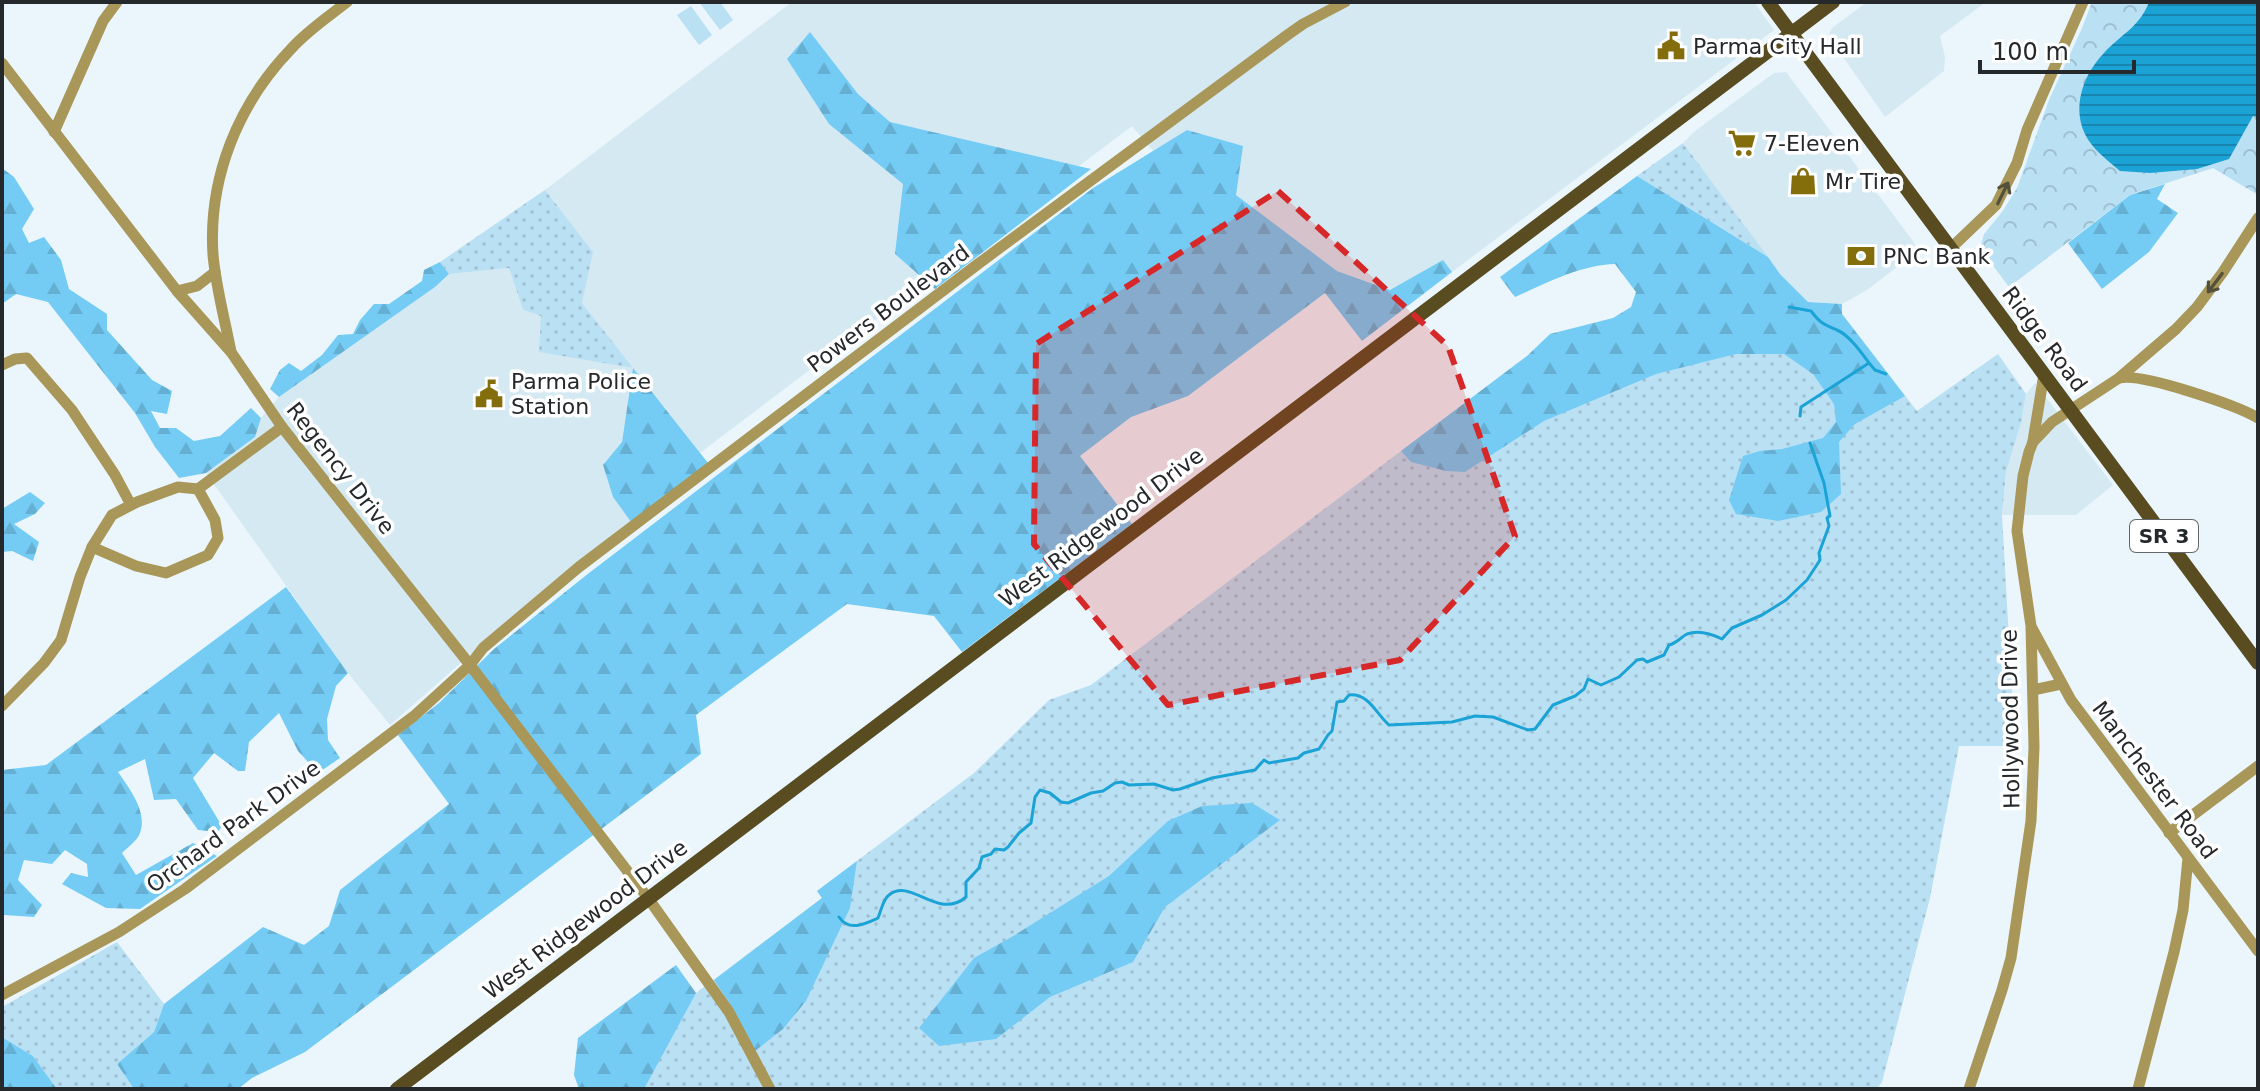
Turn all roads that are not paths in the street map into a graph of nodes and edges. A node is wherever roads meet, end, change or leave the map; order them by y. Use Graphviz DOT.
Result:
graph roads {
  1 [pos="117,2"];
  2 [pos="347,2"];
  3 [pos="1345,2"];
  4 [pos="1768,2"];
  5 [pos="1833,2"];
  6 [pos="2083,2"];
  7 [pos="1792,34"];
  8 [pos="2,63"];
  9 [pos="54,132"];
  10 [pos="2258,220"];
  11 [pos="1950,249"];
  12 [pos="215,272"];
  13 [pos="177,291"];
  14 [pos="231,352"];
  15 [pos="2,365"];
  16 [pos="2044,374"];
  17 [pos="2119,378"];
  18 [pos="2071,410"];
  19 [pos="2258,418"];
  20 [pos="282,427"];
  21 [pos="2033,442"];
  22 [pos="198,489"];
  23 [pos="131,505"];
  24 [pos="92,547"];
  25 [pos="2031,626"];
  26 [pos="2258,663"];
  27 [pos="470,665"];
  28 [pos="2061,684"];
  29 [pos="2033,690"];
  30 [pos="2,706"];
  31 [pos="2258,766"];
  32 [pos="2169,833"];
  33 [pos="2188,858"];
  34 [pos="648,898"];
  35 [pos="2258,951"];
  36 [pos="2,995"];
  37 [pos="397,1089"];
  38 [pos="770,1089"];
  39 [pos="1969,1089"];
  40 [pos="2138,1089"];
  1 -- 9 [label="street"];
  2 -- 12 [label="street"];
  3 -- 27 [label="street, Powers Boulevard"];
  4 -- 7 [label="main road, Ridge Road / SR 3"];
  5 -- 7 [label="main road, West Ridgewood Drive"];
  11 -- 6 [label="street, one-way"];
  7 -- 11 [label="main road, Ridge Road / SR 3"];
  7 -- 34 [label="main road, West Ridgewood Drive"];
  8 -- 9 [label="street, Regency Drive"];
  9 -- 13 [label="street, Regency Drive"];
  10 -- 17 [label="street, one-way"];
  11 -- 16 [label="main road, Ridge Road / SR 3"];
  12 -- 13 [label="street"];
  12 -- 14 [label="street"];
  13 -- 14 [label="street, Regency Drive"];
  14 -- 20 [label="street, Regency Drive"];
  15 -- 23 [label="street"];
  16 -- 18 [label="main road, Ridge Road / SR 3"];
  16 -- 21 [label="street, Hollywood Drive"];
  17 -- 18 [label="street"];
  17 -- 19 [label="street"];
  18 -- 21 [label="street"];
  18 -- 26 [label="main road, Ridge Road / SR 3"];
  20 -- 22 [label="street"];
  20 -- 27 [label="street, Regency Drive"];
  21 -- 25 [label="street, Hollywood Drive"];
  22 -- 23 [label="street"];
  22 -- 24 [label="street"];
  23 -- 24 [label="street"];
  24 -- 30 [label="street"];
  25 -- 28 [label="street, Manchester Road"];
  25 -- 29 [label="street, Hollywood Drive"];
  27 -- 34 [label="street, Regency Drive"];
  27 -- 36 [label="street, Orchard Park Drive"];
  28 -- 29 [label="street"];
  28 -- 32 [label="street, Manchester Road"];
  29 -- 39 [label="street, Hollywood Drive"];
  31 -- 32 [label="street"];
  32 -- 33 [label="street, Manchester Road"];
  33 -- 35 [label="street, Manchester Road"];
  33 -- 40 [label="street"];
  34 -- 37 [label="main road, West Ridgewood Drive"];
  34 -- 38 [label="street, Regency Drive"];
}
